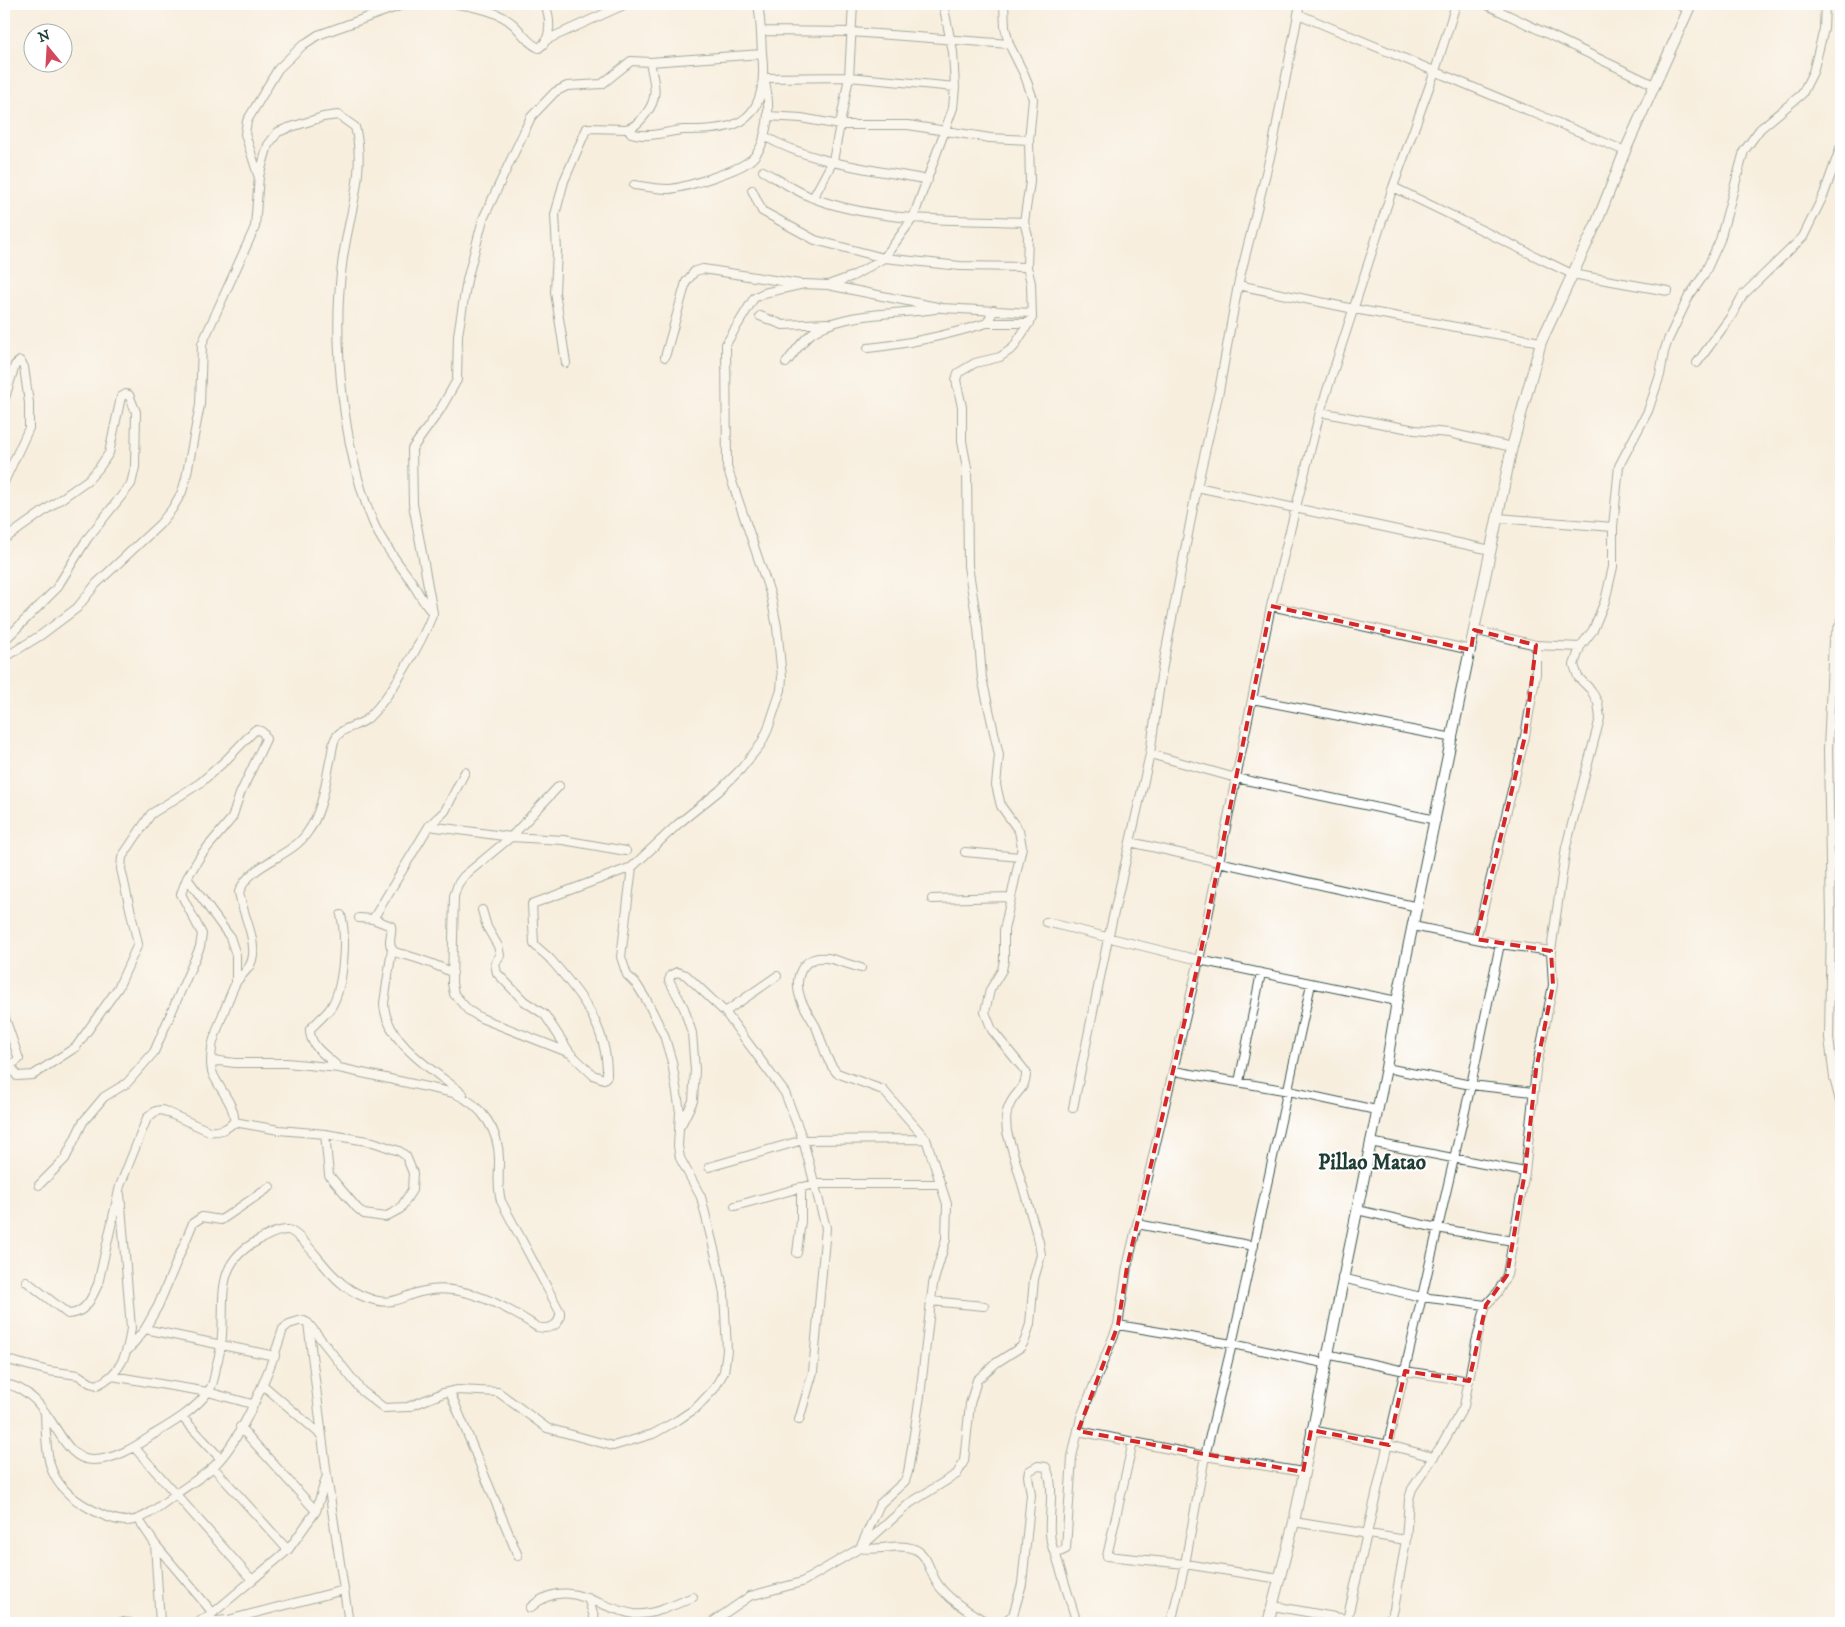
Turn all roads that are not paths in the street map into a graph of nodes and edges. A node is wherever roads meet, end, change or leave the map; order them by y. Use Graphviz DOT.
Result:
graph roads {
  1 [pos="405,4"];
  2 [pos="457,4"];
  3 [pos="545,4"];
  4 [pos="626,4"];
  5 [pos="758,4"];
  6 [pos="853,4"];
  7 [pos="943,4"];
  8 [pos="1004,4"];
  9 [pos="1300,4"];
  10 [pos="1456,4"];
  11 [pos="1485,4"];
  12 [pos="1676,4"];
  13 [pos="1825,4"];
  14 [pos="1689,7"];
  15 [pos="1298,14"];
  16 [pos="763,31"];
  17 [pos="851,32"];
  18 [pos="950,38"];
  19 [pos="546,40"];
  20 [pos="1009,44"];
  21 [pos="762,54"];
  22 [pos="650,62"];
  23 [pos="1435,71"];
  24 [pos="849,77"];
  25 [pos="764,78"];
  26 [pos="1654,84"];
  27 [pos="955,88"];
  28 [pos="768,116"];
  29 [pos="840,125"];
  30 [pos="628,129"];
  31 [pos="944,132"];
  32 [pos="764,136"];
  33 [pos="1030,140"];
  34 [pos="1841,146"];
  35 [pos="1625,151"];
  36 [pos="834,161"];
  37 [pos="763,171"];
  38 [pos="259,176"];
  39 [pos="928,180"];
  40 [pos="634,185"];
  41 [pos="1393,187"];
  42 [pos="752,190"];
  43 [pos="813,198"];
  44 [pos="913,218"];
  45 [pos="1024,222"];
  46 [pos="884,258"];
  47 [pos="1027,267"];
  48 [pos="1572,274"];
  49 [pos="804,284"];
  50 [pos="828,285"];
  51 [pos="1238,285"];
  52 [pos="1668,291"];
  53 [pos="942,308"];
  54 [pos="1354,309"];
  55 [pos="994,310"];
  56 [pos="1031,313"];
  57 [pos="760,316"];
  58 [pos="832,323"];
  59 [pos="987,323"];
  60 [pos="1030,323"];
  61 [pos="1541,342"];
  62 [pos="868,348"];
  63 [pos="665,357"];
  64 [pos="566,363"];
  65 [pos="1697,363"];
  66 [pos="786,364"];
  67 [pos="4,401"];
  68 [pos="1320,412"];
  69 [pos="1512,448"];
  70 [pos="4,482"];
  71 [pos="1196,487"];
  72 [pos="1296,509"];
  73 [pos="1498,518"];
  74 [pos="1613,528"];
  75 [pos="4,537"];
  76 [pos="1491,550"];
  77 [pos="1272,606"];
  78 [pos="433,613"];
  79 [pos="1841,622"];
  80 [pos="1474,630"];
  81 [pos="4,640"];
  82 [pos="1536,645"];
  83 [pos="1580,647"];
  84 [pos="1471,650"];
  85 [pos="4,658"];
  86 [pos="1252,699"];
  87 [pos="1452,738"];
  88 [pos="1150,754"];
  89 [pos="466,772"];
  90 [pos="1236,778"];
  91 [pos="559,786"];
  92 [pos="1436,820"];
  93 [pos="430,826"];
  94 [pos="511,837"];
  95 [pos="1130,842"];
  96 [pos="626,851"];
  97 [pos="965,852"];
  98 [pos="1020,857"];
  99 [pos="1219,861"];
  100 [pos="632,867"];
  101 [pos="187,878"];
  102 [pos="1011,897"];
  103 [pos="932,899"];
  104 [pos="1418,907"];
  105 [pos="482,910"];
  106 [pos="341,915"];
  107 [pos="359,918"];
  108 [pos="373,918"];
  109 [pos="1046,922"];
  110 [pos="1413,926"];
  111 [pos="1108,939"];
  112 [pos="1476,939"];
  113 [pos="1500,944"];
  114 [pos="392,949"];
  115 [pos="1551,951"];
  116 [pos="1199,960"];
  117 [pos="861,968"];
  118 [pos="453,973"];
  119 [pos="1261,973"];
  120 [pos="777,976"];
  121 [pos="236,982"];
  122 [pos="1311,984"];
  123 [pos="1397,1001"];
  124 [pos="725,1012"];
  125 [pos="4,1015"];
  126 [pos="570,1053"];
  127 [pos="212,1062"];
  128 [pos="339,1068"];
  129 [pos="1386,1068"];
  130 [pos="1174,1071"];
  131 [pos="1239,1082"];
  132 [pos="1471,1085"];
  133 [pos="1289,1091"];
  134 [pos="1533,1092"];
  135 [pos="468,1099"];
  136 [pos="1841,1105"];
  137 [pos="1073,1108"];
  138 [pos="1376,1110"];
  139 [pos="234,1122"];
  140 [pos="681,1125"];
  141 [pos="325,1134"];
  142 [pos="926,1139"];
  143 [pos="803,1140"];
  144 [pos="1370,1142"];
  145 [pos="1454,1159"];
  146 [pos="709,1167"];
  147 [pos="1525,1172"];
  148 [pos="39,1184"];
  149 [pos="814,1184"];
  150 [pos="941,1184"];
  151 [pos="120,1186"];
  152 [pos="270,1187"];
  153 [pos="801,1188"];
  154 [pos="735,1206"];
  155 [pos="1357,1210"];
  156 [pos="1137,1224"];
  157 [pos="1437,1228"];
  158 [pos="1513,1241"];
  159 [pos="1254,1246"];
  160 [pos="797,1253"];
  161 [pos="1342,1278"];
  162 [pos="26,1280"];
  163 [pos="1421,1297"];
  164 [pos="930,1302"];
  165 [pos="984,1306"];
  166 [pos="1486,1306"];
  167 [pos="308,1323"];
  168 [pos="1118,1325"];
  169 [pos="145,1329"];
  170 [pos="221,1344"];
  171 [pos="1232,1344"];
  172 [pos="128,1350"];
  173 [pos="274,1356"];
  174 [pos="4,1359"];
  175 [pos="1325,1359"];
  176 [pos="1405,1371"];
  177 [pos="112,1376"];
  178 [pos="1469,1381"];
  179 [pos="4,1384"];
  180 [pos="263,1385"];
  181 [pos="208,1392"];
  182 [pos="450,1392"];
  183 [pos="252,1404"];
  184 [pos="45,1412"];
  185 [pos="182,1416"];
  186 [pos="799,1420"];
  187 [pos="240,1427"];
  188 [pos="1311,1430"];
  189 [pos="1078,1431"];
  190 [pos="322,1435"];
  191 [pos="1133,1442"];
  192 [pos="1389,1445"];
  193 [pos="134,1447"];
  194 [pos="1205,1456"];
  195 [pos="1433,1457"];
  196 [pos="220,1458"];
  197 [pos="213,1467"];
  198 [pos="1303,1472"];
  199 [pos="327,1476"];
  200 [pos="176,1494"];
  201 [pos="316,1511"];
  202 [pos="139,1520"];
  203 [pos="1294,1522"];
  204 [pos="1366,1533"];
  205 [pos="1406,1540"];
  206 [pos="155,1544"];
  207 [pos="860,1548"];
  208 [pos="288,1550"];
  209 [pos="1055,1552"];
  210 [pos="518,1556"];
  211 [pos="1185,1564"];
  212 [pos="1280,1579"];
  213 [pos="252,1580"];
  214 [pos="344,1590"];
  215 [pos="693,1597"];
  216 [pos="588,1598"];
  217 [pos="1273,1606"];
  218 [pos="530,1608"];
  219 [pos="213,1614"];
  220 [pos="1347,1620"];
  221 [pos="229,1621"];
  222 [pos="160,1623"];
  223 [pos="199,1623"];
  224 [pos="349,1623"];
  225 [pos="596,1623"];
  226 [pos="711,1623"];
  227 [pos="988,1623"];
  228 [pos="1002,1623"];
  229 [pos="1077,1623"];
  230 [pos="1171,1623"];
  231 [pos="1268,1623"];
  232 [pos="1368,1623"];
  233 [pos="1382,1623"];
  1 -- 38 [label="street"];
  2 -- 19 [label="street"];
  3 -- 19 [label="street"];
  4 -- 19 [label="street"];
  5 -- 16 [label="street"];
  6 -- 17 [label="street"];
  7 -- 18 [label="street"];
  8 -- 20 [label="street"];
  9 -- 15 [label="street"];
  10 -- 23 [label="street"];
  11 -- 26 [label="street"];
  12 -- 14 [label="street"];
  13 -- 74 [label="street"];
  14 -- 26 [label="street"];
  15 -- 23 [label="street"];
  15 -- 51 [label="street"];
  16 -- 17 [label="street"];
  16 -- 21 [label="street"];
  17 -- 18 [label="street"];
  17 -- 24 [label="street"];
  18 -- 20 [label="street"];
  18 -- 27 [label="street"];
  20 -- 33 [label="street"];
  21 -- 22 [label="street"];
  21 -- 25 [label="street"];
  22 -- 30 [label="street"];
  22 -- 78 [label="street"];
  23 -- 35 [label="street"];
  23 -- 41 [label="street"];
  24 -- 25 [label="street"];
  24 -- 27 [label="street"];
  24 -- 29 [label="street"];
  25 -- 28 [label="street"];
  25 -- 30 [label="street"];
  26 -- 35 [label="street"];
  27 -- 31 [label="street"];
  28 -- 29 [label="street"];
  28 -- 32 [label="street"];
  29 -- 31 [label="street"];
  29 -- 36 [label="street"];
  30 -- 64 [label="street"];
  31 -- 33 [label="street"];
  31 -- 39 [label="street"];
  32 -- 36 [label="street"];
  32 -- 40 [label="street"];
  33 -- 45 [label="street"];
  34 -- 65 [label="street"];
  35 -- 48 [label="street"];
  36 -- 39 [label="street"];
  36 -- 43 [label="street"];
  37 -- 43 [label="street"];
  38 -- 78 [label="street"];
  38 -- 85 [label="street"];
  39 -- 44 [label="street"];
  41 -- 48 [label="street"];
  41 -- 54 [label="street"];
  42 -- 46 [label="street"];
  43 -- 44 [label="street"];
  44 -- 45 [label="street"];
  44 -- 46 [label="street"];
  45 -- 47 [label="street"];
  46 -- 47 [label="street"];
  46 -- 50 [label="street"];
  47 -- 56 [label="street"];
  48 -- 52 [label="street"];
  48 -- 61 [label="street"];
  49 -- 50 [label="street"];
  49 -- 63 [label="street"];
  49 -- 100 [label="street"];
  50 -- 53 [label="street"];
  51 -- 54 [label="street"];
  51 -- 71 [label="street"];
  53 -- 55 [label="street"];
  53 -- 58 [label="street"];
  54 -- 61 [label="street"];
  54 -- 68 [label="street"];
  55 -- 56 [label="street"];
  55 -- 59 [label="street"];
  56 -- 60 [label="street"];
  57 -- 58 [label="street"];
  58 -- 66 [label="street"];
  59 -- 60 [label="street"];
  59 -- 62 [label="street"];
  60 -- 98 [label="street"];
  61 -- 69 [label="street"];
  67 -- 70 [label="street"];
  68 -- 69 [label="street"];
  68 -- 72 [label="street"];
  69 -- 73 [label="street"];
  71 -- 72 [label="street"];
  71 -- 88 [label="street"];
  72 -- 76 [label="street"];
  72 -- 77 [label="street"];
  73 -- 74 [label="street"];
  73 -- 76 [label="street"];
  74 -- 83 [label="street"];
  75 -- 81 [label="street"];
  76 -- 80 [label="street"];
  77 -- 84 [label="street"];
  77 -- 86 [label="street"];
  78 -- 121 [label="street"];
  79 -- 136 [label="street"];
  80 -- 82 [label="street"];
  80 -- 84 [label="street"];
  82 -- 83 [label="street"];
  82 -- 112 [label="street"];
  83 -- 115 [label="street"];
  84 -- 87 [label="street"];
  86 -- 87 [label="street"];
  86 -- 90 [label="street"];
  87 -- 92 [label="street"];
  88 -- 90 [label="street"];
  88 -- 95 [label="street"];
  89 -- 93 [label="street"];
  90 -- 92 [label="street"];
  90 -- 99 [label="street"];
  91 -- 94 [label="street"];
  92 -- 104 [label="street"];
  93 -- 94 [label="street"];
  93 -- 108 [label="street"];
  94 -- 96 [label="street"];
  94 -- 118 [label="street"];
  95 -- 99 [label="street"];
  95 -- 111 [label="street"];
  97 -- 98 [label="street"];
  98 -- 102 [label="street"];
  99 -- 104 [label="street"];
  99 -- 116 [label="street"];
  100 -- 126 [label="street"];
  100 -- 140 [label="street"];
  101 -- 121 [label="street"];
  101 -- 125 [label="street"];
  101 -- 148 [label="street"];
  102 -- 103 [label="street"];
  102 -- 207 [label="street"];
  104 -- 110 [label="street"];
  105 -- 126 [label="street"];
  106 -- 128 [label="street"];
  107 -- 108 [label="street"];
  108 -- 114 [label="street"];
  109 -- 111 [label="street"];
  110 -- 112 [label="street"];
  110 -- 123 [label="street"];
  111 -- 116 [label="street"];
  111 -- 137 [label="street"];
  112 -- 113 [label="street"];
  113 -- 115 [label="street"];
  113 -- 132 [label="street"];
  114 -- 118 [label="street"];
  114 -- 135 [label="street"];
  115 -- 134 [label="street"];
  116 -- 119 [label="street"];
  116 -- 130 [label="street"];
  117 -- 142 [label="street"];
  118 -- 126 [label="street"];
  119 -- 122 [label="street"];
  119 -- 131 [label="street"];
  120 -- 124 [label="street"];
  121 -- 127 [label="street"];
  122 -- 123 [label="street"];
  122 -- 133 [label="street"];
  123 -- 129 [label="street"];
  124 -- 140 [label="street"];
  124 -- 143 [label="street"];
  127 -- 128 [label="street"];
  127 -- 139 [label="street"];
  128 -- 135 [label="street"];
  129 -- 132 [label="street"];
  129 -- 138 [label="street"];
  130 -- 131 [label="street"];
  130 -- 156 [label="street"];
  131 -- 133 [label="street"];
  132 -- 134 [label="street"];
  132 -- 145 [label="street"];
  133 -- 138 [label="street"];
  133 -- 159 [label="street"];
  134 -- 147 [label="street"];
  135 -- 170 [label="street"];
  138 -- 144 [label="street"];
  139 -- 141 [label="street"];
  139 -- 151 [label="street"];
  140 -- 182 [label="street"];
  141 -- 141 [label="street"];
  142 -- 143 [label="street"];
  142 -- 150 [label="street"];
  143 -- 146 [label="street"];
  143 -- 149 [label="street"];
  144 -- 145 [label="street"];
  144 -- 155 [label="street"];
  145 -- 147 [label="street"];
  145 -- 157 [label="street"];
  147 -- 158 [label="street"];
  149 -- 150 [label="street"];
  149 -- 153 [label="street"];
  149 -- 186 [label="street"];
  150 -- 164 [label="street"];
  151 -- 162 [label="street"];
  151 -- 172 [label="street"];
  152 -- 169 [label="street"];
  153 -- 154 [label="street"];
  153 -- 160 [label="street"];
  155 -- 157 [label="street"];
  155 -- 161 [label="street"];
  156 -- 159 [label="street"];
  156 -- 168 [label="street"];
  157 -- 158 [label="street"];
  157 -- 163 [label="street"];
  158 -- 166 [label="street"];
  159 -- 171 [label="street"];
  161 -- 163 [label="street"];
  161 -- 175 [label="street"];
  163 -- 166 [label="street"];
  163 -- 176 [label="street"];
  164 -- 165 [label="street"];
  164 -- 207 [label="street"];
  166 -- 178 [label="street"];
  167 -- 173 [label="street"];
  167 -- 182 [label="street"];
  167 -- 190 [label="street"];
  168 -- 171 [label="street"];
  168 -- 189 [label="street"];
  169 -- 170 [label="street"];
  169 -- 172 [label="street"];
  170 -- 173 [label="street"];
  170 -- 181 [label="street"];
  171 -- 175 [label="street"];
  171 -- 194 [label="street"];
  172 -- 177 [label="street"];
  173 -- 180 [label="street"];
  174 -- 177 [label="street"];
  175 -- 176 [label="street"];
  175 -- 188 [label="street"];
  176 -- 178 [label="street"];
  176 -- 192 [label="street"];
  177 -- 181 [label="street"];
  178 -- 195 [label="street"];
  179 -- 184 [label="street"];
  180 -- 183 [label="street"];
  180 -- 190 [label="street"];
  181 -- 183 [label="street"];
  181 -- 185 [label="street"];
  182 -- 210 [label="street"];
  183 -- 187 [label="street"];
  184 -- 193 [label="street"];
  184 -- 202 [label="street"];
  185 -- 193 [label="street"];
  185 -- 196 [label="street"];
  187 -- 196 [label="street"];
  187 -- 201 [label="street"];
  188 -- 192 [label="street"];
  188 -- 198 [label="street"];
  189 -- 191 [label="street"];
  189 -- 209 [label="street"];
  190 -- 199 [label="street"];
  191 -- 194 [label="street"];
  191 -- 211 [label="street"];
  192 -- 195 [label="street"];
  192 -- 204 [label="street"];
  193 -- 200 [label="street"];
  194 -- 198 [label="street"];
  194 -- 211 [label="street"];
  195 -- 205 [label="street"];
  196 -- 197 [label="street"];
  197 -- 200 [label="street"];
  197 -- 208 [label="street"];
  198 -- 203 [label="street"];
  199 -- 201 [label="street"];
  199 -- 214 [label="street"];
  200 -- 202 [label="street"];
  200 -- 213 [label="street"];
  201 -- 208 [label="street"];
  202 -- 206 [label="street"];
  203 -- 204 [label="street"];
  203 -- 212 [label="street"];
  204 -- 205 [label="street"];
  204 -- 220 [label="street"];
  205 -- 233 [label="street"];
  206 -- 219 [label="street"];
  206 -- 222 [label="street"];
  207 -- 226 [label="street"];
  207 -- 227 [label="street"];
  208 -- 213 [label="street"];
  209 -- 228 [label="street"];
  209 -- 229 [label="street"];
  211 -- 212 [label="street"];
  211 -- 230 [label="street"];
  212 -- 217 [label="street"];
  213 -- 219 [label="street"];
  214 -- 221 [label="street"];
  214 -- 224 [label="street"];
  215 -- 216 [label="street"];
  216 -- 218 [label="street"];
  216 -- 225 [label="street"];
  217 -- 220 [label="street"];
  217 -- 231 [label="street"];
  219 -- 223 [label="street"];
  220 -- 232 [label="street"];
  221 -- 223 [label="street"];
}
